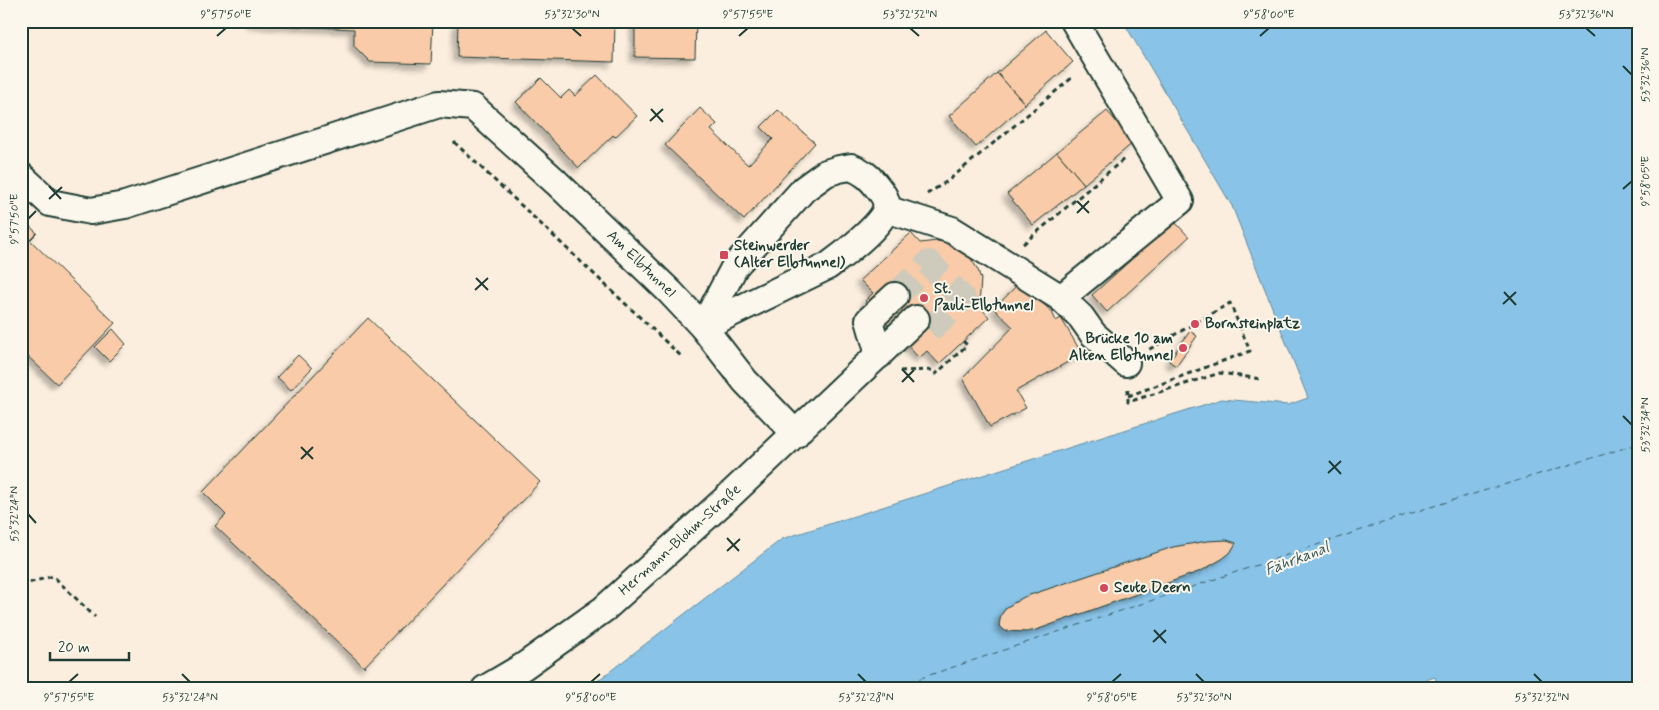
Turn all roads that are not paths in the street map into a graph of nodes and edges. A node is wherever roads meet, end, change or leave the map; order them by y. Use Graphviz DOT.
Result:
graph roads {
  1 [pos="1074,21"];
  2 [pos="21,176"];
  3 [pos="897,212"];
  4 [pos="1061,298"];
  5 [pos="703,327"];
  6 [pos="879,355"];
  7 [pos="1126,362"];
  8 [pos="796,434"];
  9 [pos="485,689"];
  1 -- 4 [label="street"];
  2 -- 5 [label="street, Am Elbtunnel"];
  3 -- 4 [label="street"];
  3 -- 5 [label="street"];
  3 -- 5 [label="street"];
  4 -- 7 [label="street"];
  5 -- 8 [label="street, Am Elbtunnel"];
  6 -- 6 [label="street"];
  6 -- 8 [label="street, Hermann-Blohm-Straße"];
  8 -- 9 [label="street, Hermann-Blohm-Straße"];
}
